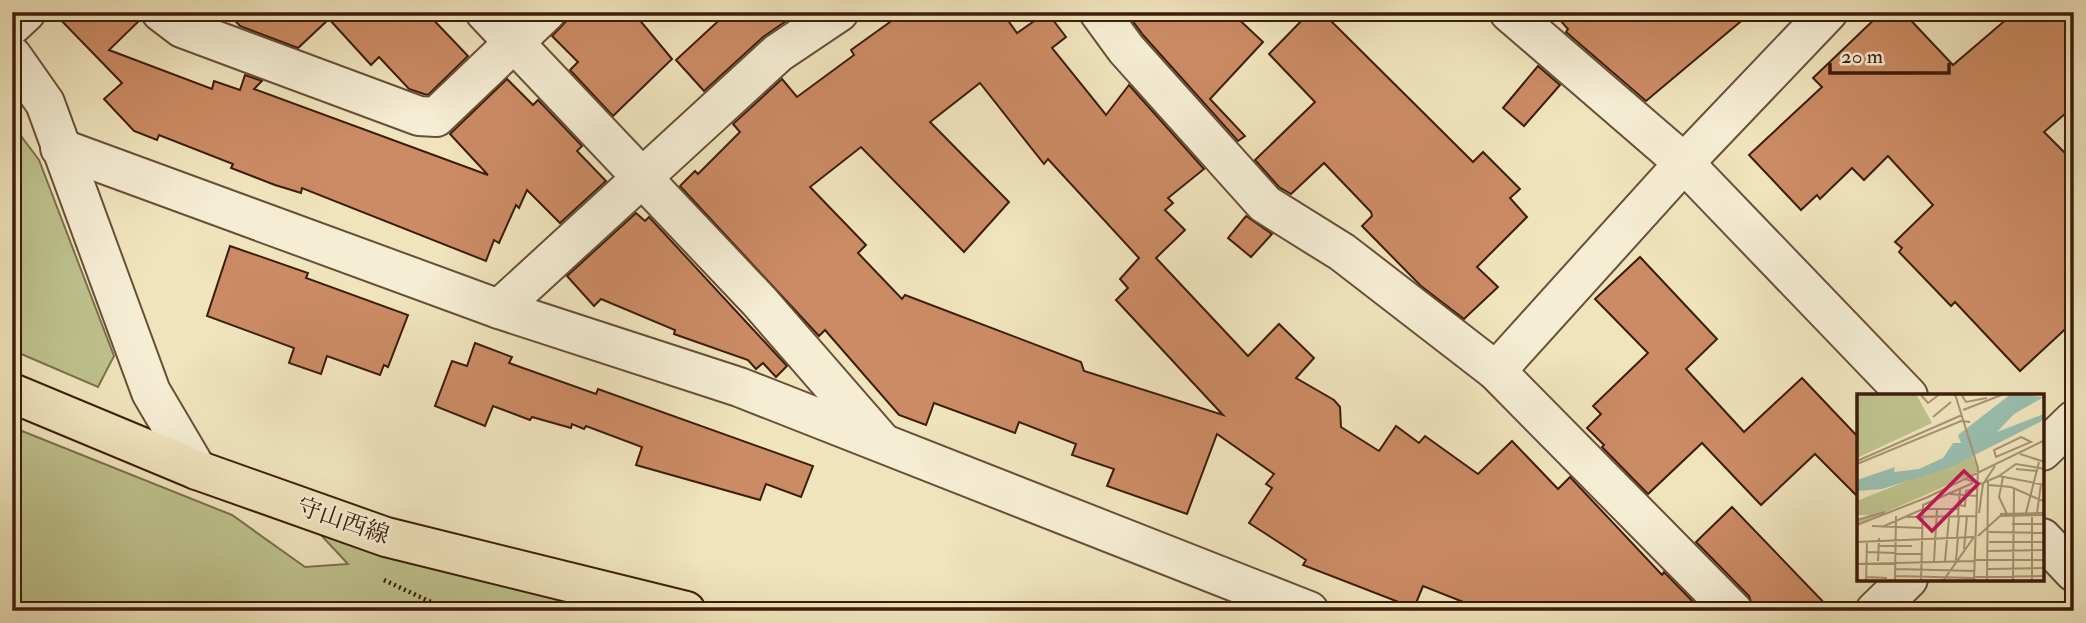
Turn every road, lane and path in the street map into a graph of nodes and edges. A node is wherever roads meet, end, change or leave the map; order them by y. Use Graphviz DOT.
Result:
graph roads {
  1 [pos="26,12"];
  2 [pos="161,12"];
  3 [pos="485,12"];
  4 [pos="546,12"];
  5 [pos="839,12"];
  6 [pos="1099,12"];
  7 [pos="1509,12"];
  8 [pos="1828,12"];
  9 [pos="12,24"];
  10 [pos="514,43"];
  11 [pos="12,56"];
  12 [pos="60,148"];
  13 [pos="1684,163"];
  14 [pos="644,176"];
  15 [pos="499,309"];
  16 [pos="1496,371"];
  17 [pos="12,393"];
  18 [pos="1906,394"];
  19 [pos="2074,420"];
  20 [pos="885,445"];
  21 [pos="2044,449"];
  22 [pos="197,470"];
  23 [pos="2044,540"];
  24 [pos="2074,572"];
  25 [pos="1906,581"];
  26 [pos="687,611"];
  27 [pos="1309,611"];
  28 [pos="1733,611"];
  29 [pos="1875,611"];
  1 -- 9 [label="street"];
  2 -- 10 [label="street"];
  3 -- 10 [label="street"];
  4 -- 10 [label="street"];
  5 -- 14 [label="street"];
  6 -- 16 [label="street"];
  7 -- 13 [label="street"];
  8 -- 13 [label="street"];
  10 -- 14 [label="street"];
  11 -- 12 [label="street"];
  12 -- 15 [label="street"];
  12 -- 22 [label="street"];
  13 -- 16 [label="street"];
  13 -- 18 [label="street"];
  14 -- 15 [label="street"];
  14 -- 20 [label="street"];
  15 -- 20 [label="street"];
  16 -- 28 [label="street"];
  17 -- 22 [label="main road, 守山西線"];
  19 -- 21 [label="street"];
  20 -- 27 [label="street"];
  22 -- 26 [label="main road, 守山西線"];
  23 -- 24 [label="street"];
  25 -- 29 [label="street"];
}
